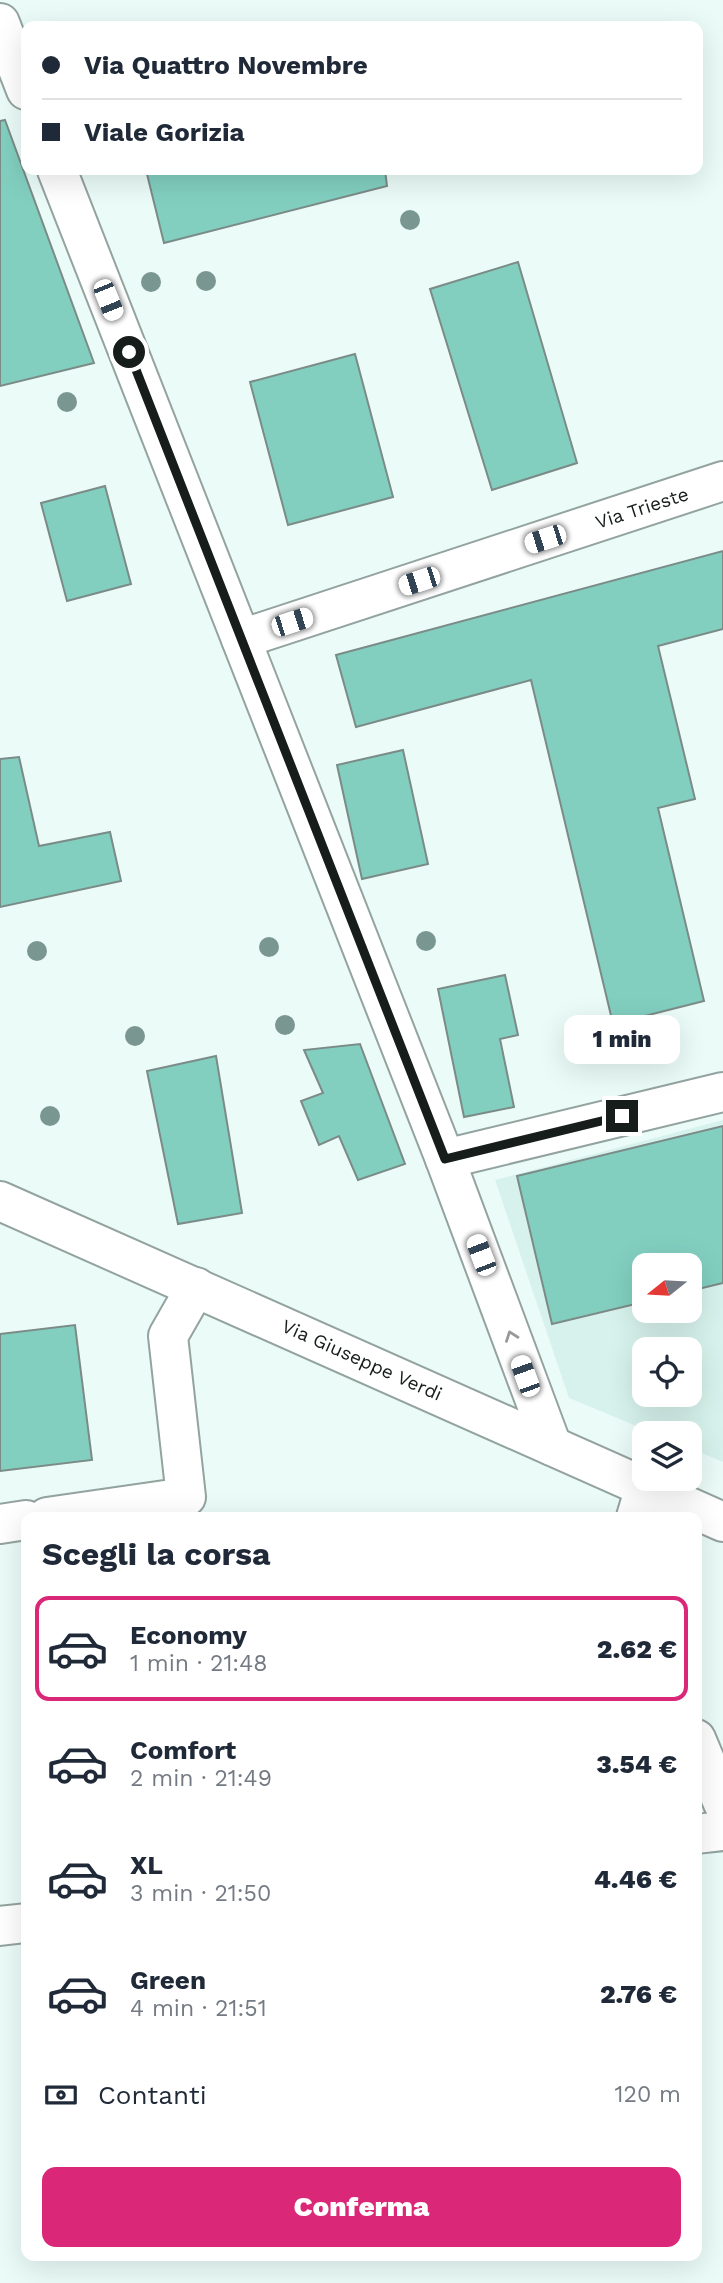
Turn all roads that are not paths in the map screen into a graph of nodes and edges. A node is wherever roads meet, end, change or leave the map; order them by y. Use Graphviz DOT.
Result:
graph roads {
  1 [pos="0,23"];
  2 [pos="21,77"];
  3 [pos="59,175"];
  4 [pos="723,481"];
  5 [pos="241,639"];
  6 [pos="723,1091"];
  7 [pos="445,1159"];
  8 [pos="0,1200"];
  9 [pos="197,1287"];
  10 [pos="552,1446"];
  11 [pos="640,1502"];
  12 [pos="82,1512"];
  13 [pos="682,1512"];
  14 [pos="702,1517"];
  15 [pos="21,1521"];
  16 [pos="723,1522"];
  17 [pos="0,1524"];
  18 [pos="702,1753"];
  19 [pos="723,1803"];
  20 [pos="723,1831"];
  21 [pos="702,1834"];
  22 [pos="21,1924"];
  23 [pos="0,1926"];
  1 -- 2 [label="street"];
  3 -- 5 [label="street"];
  4 -- 5 [label="street, Via Trieste"];
  5 -- 7 [label="street"];
  6 -- 7 [label="street"];
  10 -- 7 [label="street, one-way"];
  8 -- 9 [label="street, Via Giuseppe Verdi"];
  9 -- 10 [label="street, Via Giuseppe Verdi"];
  9 -- 12 [label="street"];
  10 -- 11 [label="street, Via Giuseppe Verdi"];
  11 -- 13 [label="street, Via Giuseppe Verdi"];
  14 -- 16 [label="street, Via Giuseppe Verdi"];
  15 -- 17 [label="street"];
  18 -- 19 [label="street"];
  20 -- 21 [label="street"];
  22 -- 23 [label="street"];
}
